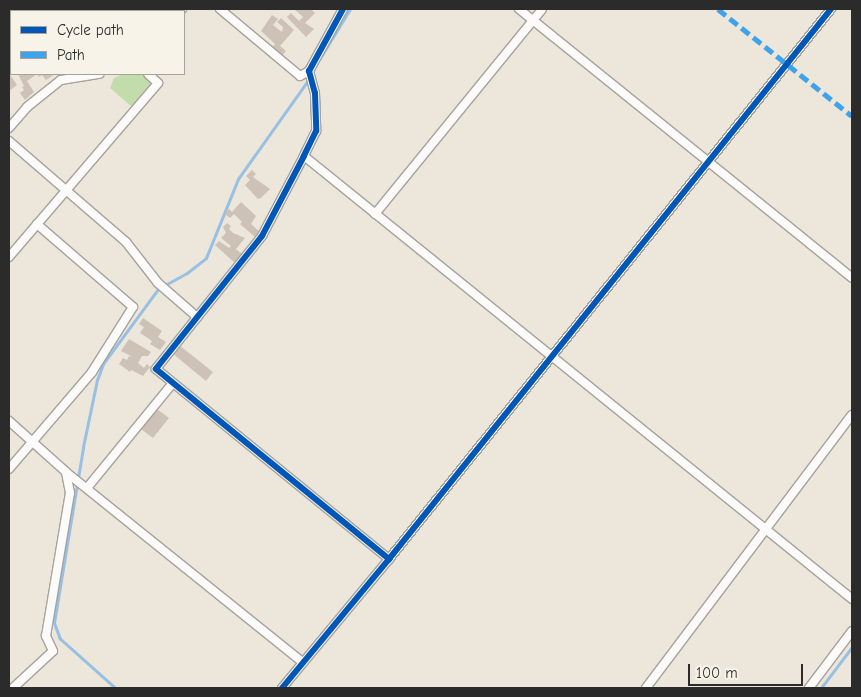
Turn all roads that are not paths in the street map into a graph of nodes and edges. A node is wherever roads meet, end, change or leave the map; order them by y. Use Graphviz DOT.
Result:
graph roads {
  1 [pos="220,9"];
  2 [pos="343,9"];
  3 [pos="519,9"];
  4 [pos="542,9"];
  5 [pos="831,9"];
  6 [pos="533,20"];
  7 [pos="309,71"];
  8 [pos="94,75"];
  9 [pos="149,75"];
  10 [pos="9,128"];
  11 [pos="9,141"];
  12 [pos="304,156"];
  13 [pos="708,162"];
  14 [pos="67,190"];
  15 [pos="375,214"];
  16 [pos="37,224"];
  17 [pos="9,257"];
  18 [pos="852,278"];
  19 [pos="197,317"];
  20 [pos="551,356"];
  21 [pos="172,384"];
  22 [pos="852,415"];
  23 [pos="9,421"];
  24 [pos="32,441"];
  25 [pos="9,469"];
  26 [pos="66,472"];
  27 [pos="81,484"];
  28 [pos="766,529"];
  29 [pos="389,558"];
  30 [pos="852,599"];
  31 [pos="852,631"];
  32 [pos="302,662"];
  33 [pos="13,688"];
  34 [pos="282,688"];
  35 [pos="646,688"];
  36 [pos="809,688"];
  1 -- 7 [label="street"];
  2 -- 7 [label="street"];
  3 -- 6 [label="street"];
  4 -- 6 [label="street"];
  5 -- 13 [label="street"];
  6 -- 13 [label="street"];
  6 -- 15 [label="street"];
  7 -- 12 [label="street"];
  8 -- 10 [label="street"];
  9 -- 14 [label="street"];
  11 -- 14 [label="street"];
  12 -- 15 [label="street"];
  12 -- 19 [label="street"];
  13 -- 18 [label="street"];
  13 -- 20 [label="street"];
  14 -- 16 [label="street"];
  14 -- 19 [label="street"];
  15 -- 20 [label="street"];
  16 -- 17 [label="street"];
  16 -- 24 [label="street"];
  19 -- 21 [label="street"];
  20 -- 28 [label="street"];
  20 -- 29 [label="street"];
  21 -- 27 [label="street"];
  21 -- 29 [label="street"];
  22 -- 28 [label="street"];
  23 -- 24 [label="street"];
  24 -- 25 [label="street"];
  24 -- 26 [label="street"];
  26 -- 27 [label="street"];
  26 -- 33 [label="street"];
  27 -- 32 [label="street"];
  28 -- 30 [label="street"];
  28 -- 35 [label="street"];
  29 -- 32 [label="street"];
  31 -- 36 [label="street"];
  32 -- 34 [label="street"];
}
